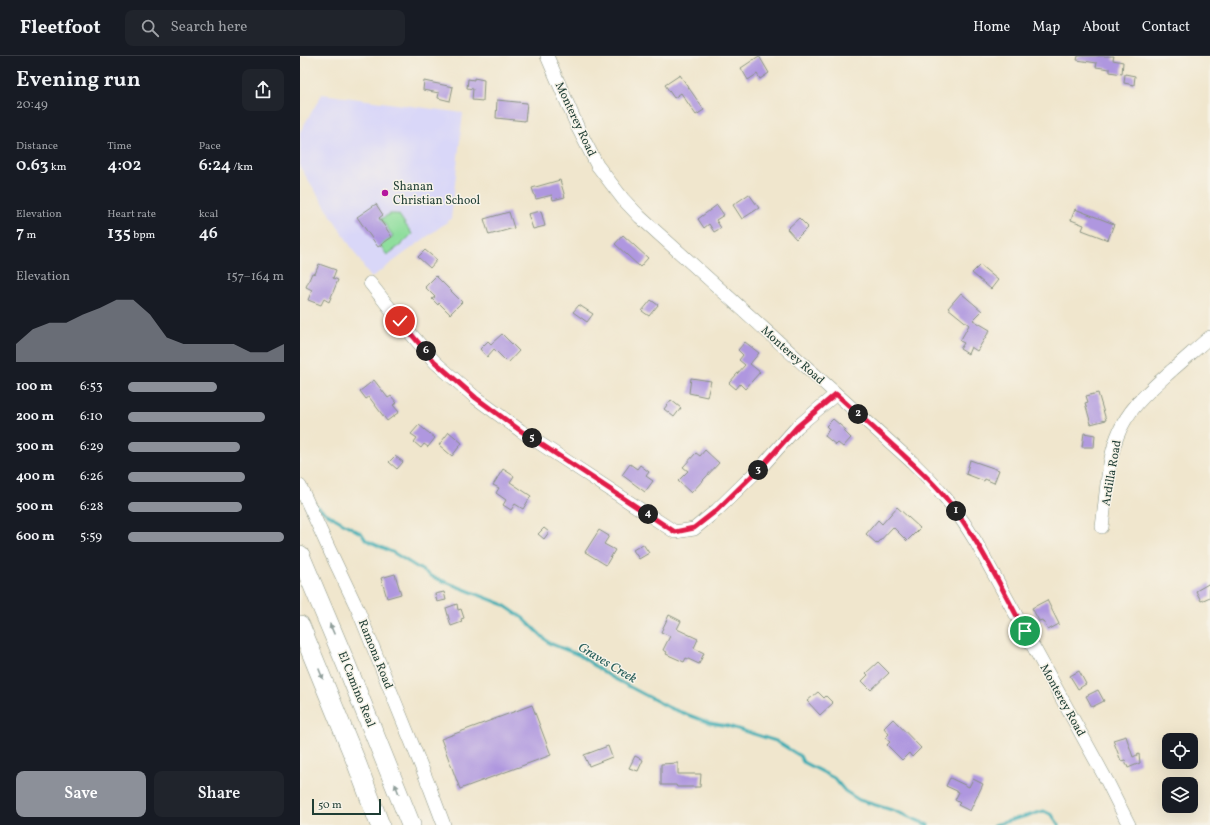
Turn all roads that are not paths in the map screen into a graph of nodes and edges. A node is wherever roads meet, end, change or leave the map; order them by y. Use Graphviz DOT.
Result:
graph roads {
  1 [pos="547,56"];
  2 [pos="370,283"];
  3 [pos="1210,337"];
  4 [pos="836,394"];
  5 [pos="300,486"];
  6 [pos="1102,527"];
  7 [pos="300,555"];
  8 [pos="300,625"];
  9 [pos="380,825"];
  10 [pos="411,825"];
  11 [pos="444,825"];
  12 [pos="1129,825"];
  1 -- 4 [label="street, Monterey Road"];
  2 -- 4 [label="street"];
  3 -- 6 [label="street, Ardilla Road"];
  4 -- 12 [label="street, Monterey Road"];
  5 -- 11 [label="street, Ramona Road"];
  10 -- 7 [label="highway, El Camino Real, one-way"];
  8 -- 9 [label="highway, one-way"];
}
